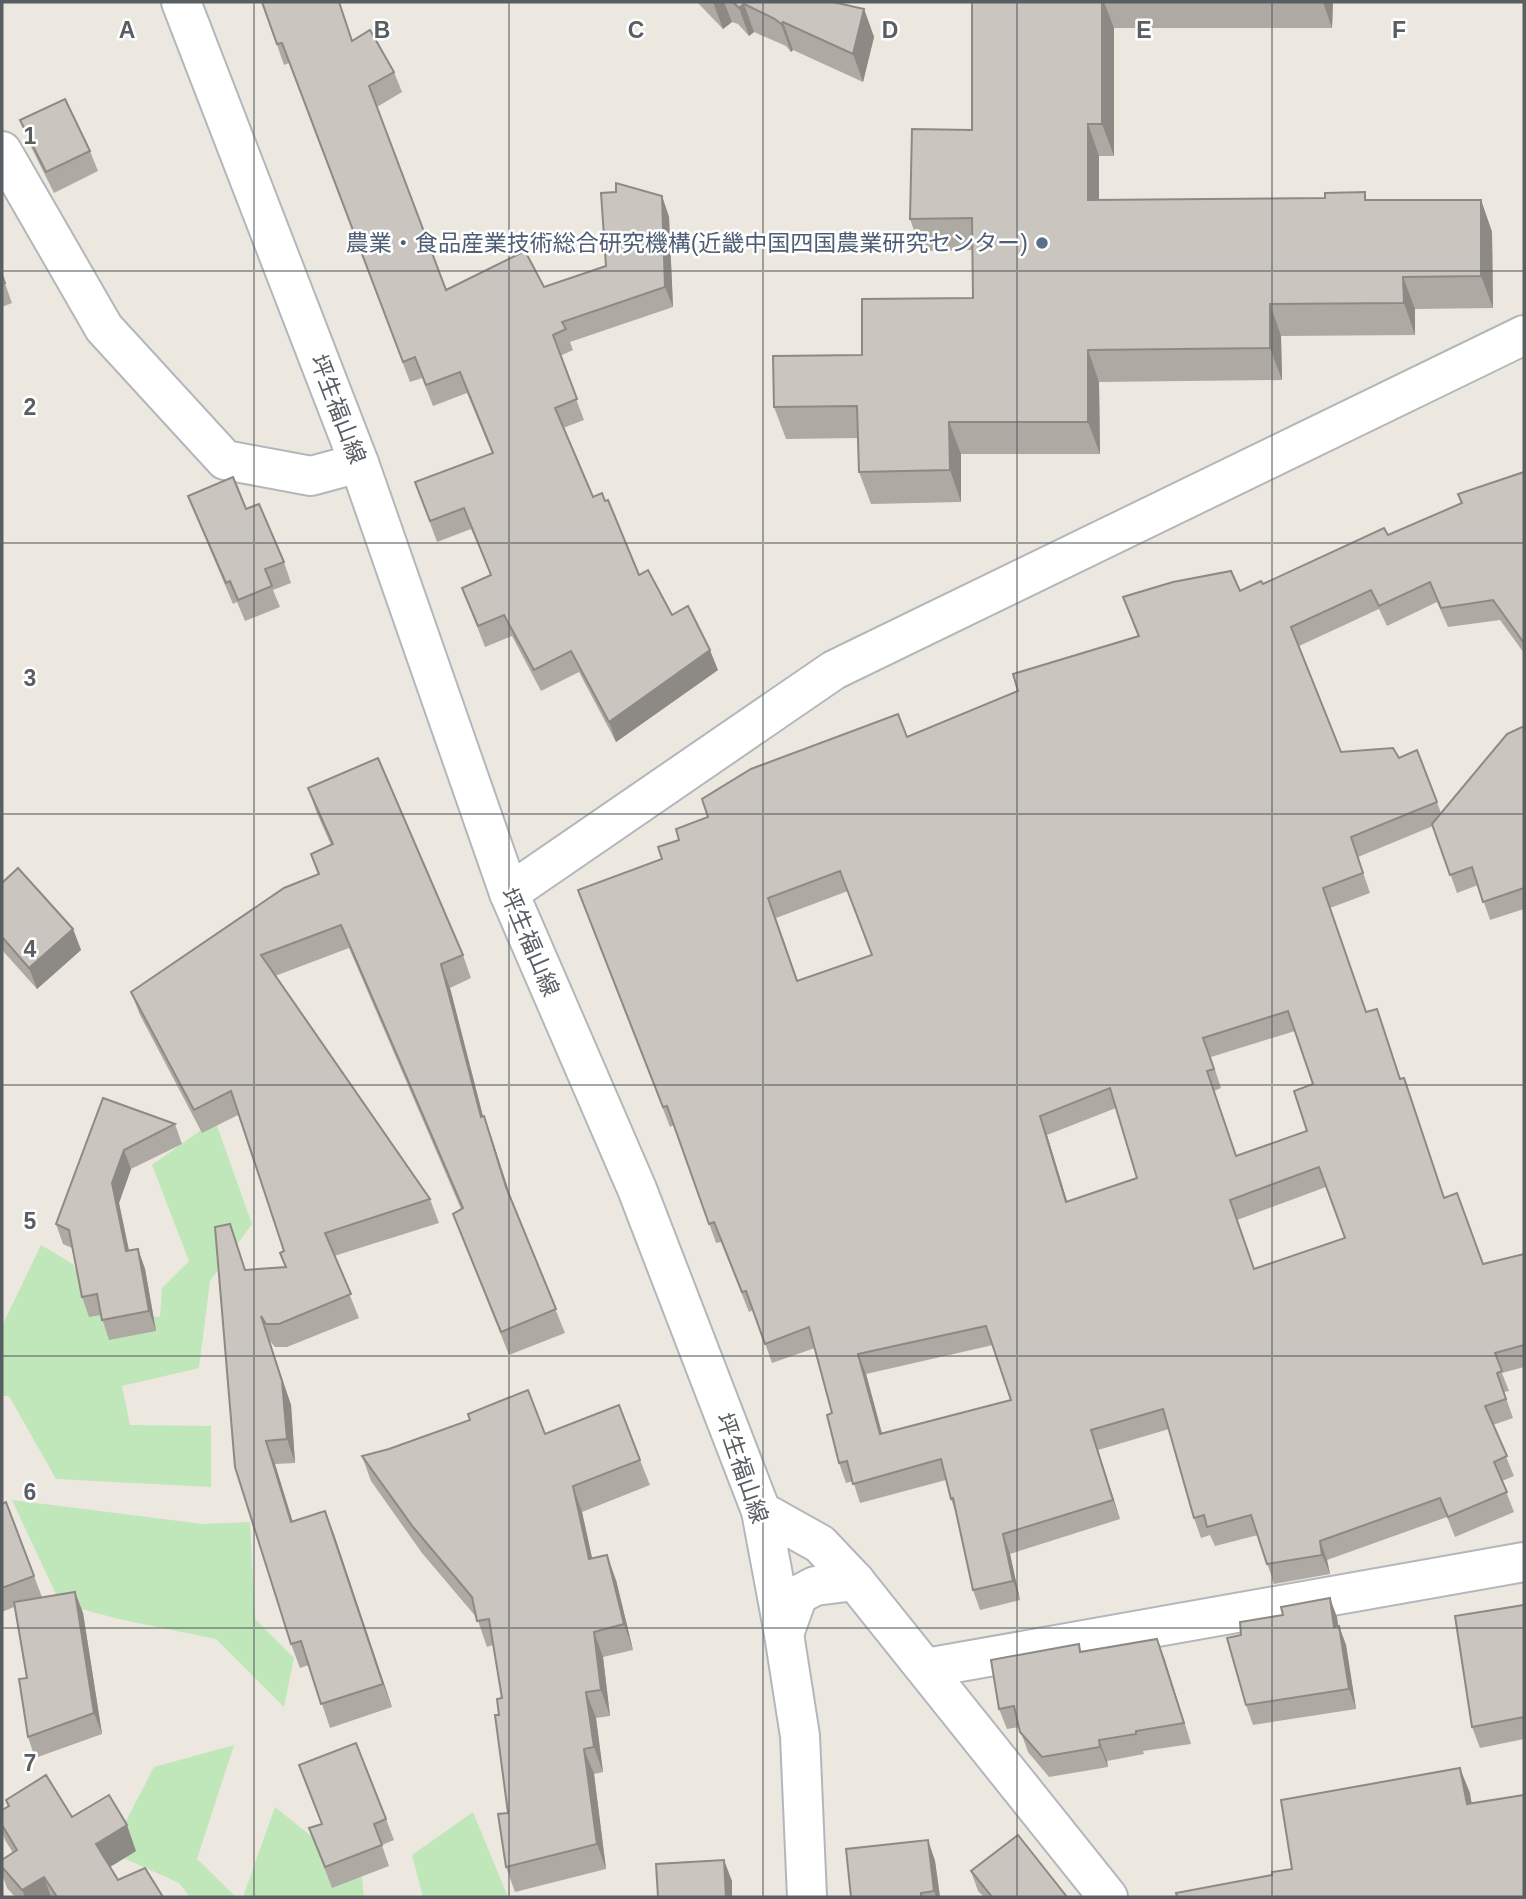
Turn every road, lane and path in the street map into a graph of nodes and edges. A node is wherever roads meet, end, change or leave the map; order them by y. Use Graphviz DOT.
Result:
graph roads {
  1 [pos="181,2"];
  2 [pos="2,151"];
  3 [pos="1524,335"];
  4 [pos="359,463"];
  5 [pos="509,893"];
  6 [pos="761,1511"];
  7 [pos="1524,1562"];
  8 [pos="855,1581"];
  9 [pos="784,1634"];
  10 [pos="926,1668"];
  11 [pos="807,1897"];
  12 [pos="1108,1897"];
  1 -- 4 [label="street, 坪生福山線"];
  2 -- 4 [label="street"];
  3 -- 5 [label="street"];
  4 -- 5 [label="street, 坪生福山線"];
  5 -- 6 [label="street, 坪生福山線"];
  6 -- 8 [label="street"];
  6 -- 9 [label="street, 坪生福山線"];
  7 -- 10 [label="street"];
  8 -- 9 [label="street"];
  8 -- 10 [label="street"];
  9 -- 11 [label="street, 坪生福山線"];
  10 -- 12 [label="street"];
}
